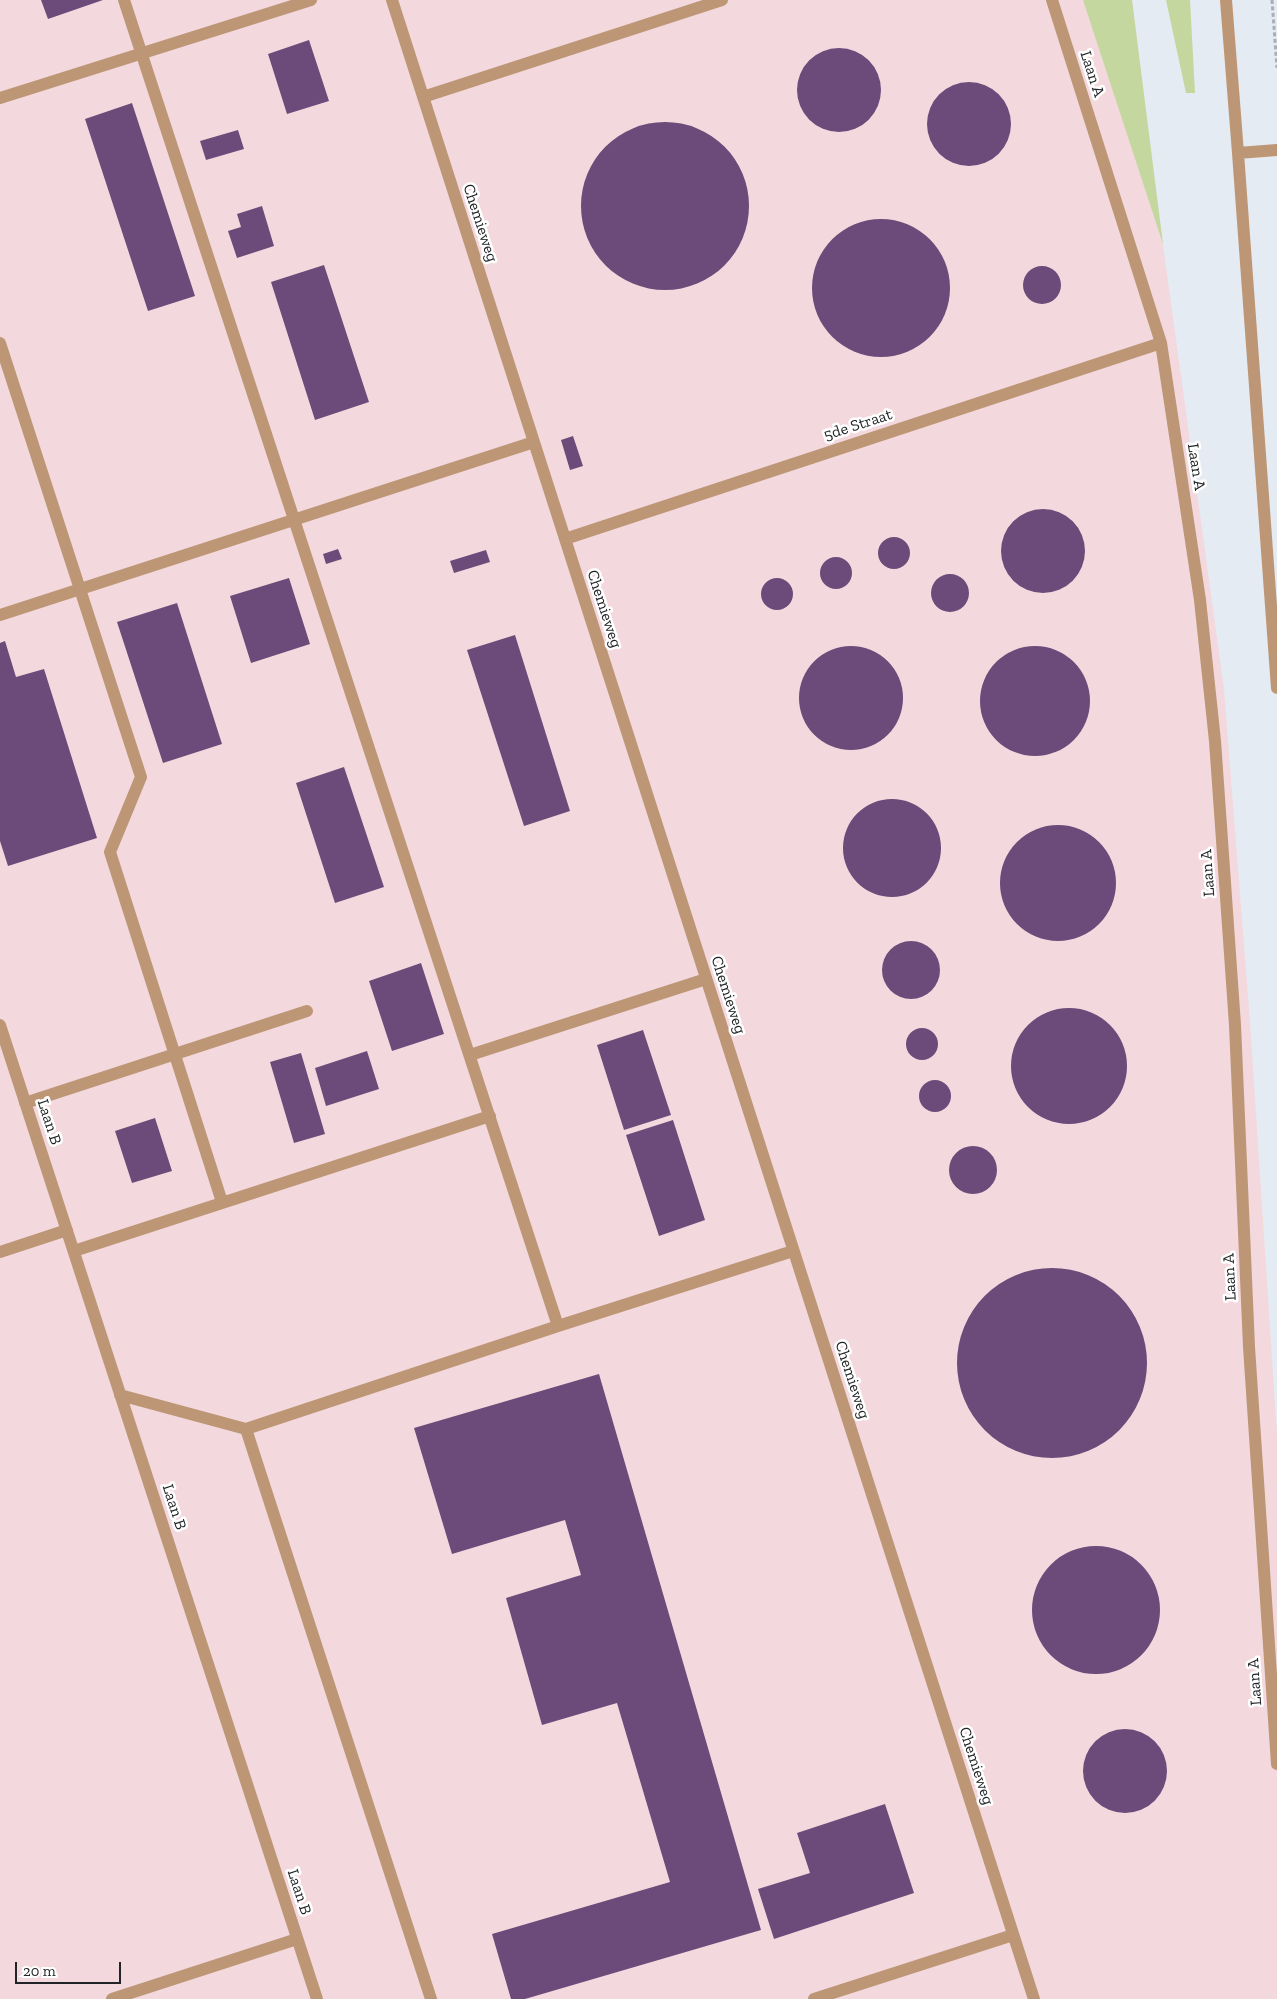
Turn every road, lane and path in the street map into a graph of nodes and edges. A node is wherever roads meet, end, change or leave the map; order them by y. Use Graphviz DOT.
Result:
graph roads {
  1 [pos="124,0"];
  2 [pos="311,0"];
  3 [pos="392,0"];
  4 [pos="722,0"];
  5 [pos="1052,0"];
  6 [pos="1226,0"];
  7 [pos="1272,0"];
  8 [pos="142,53"];
  9 [pos="1277,68"];
  10 [pos="423,97"];
  11 [pos="0,98"];
  12 [pos="1277,150"];
  13 [pos="1238,153"];
  14 [pos="0,343"];
  15 [pos="1161,343"];
  16 [pos="534,442"];
  17 [pos="294,519"];
  18 [pos="565,539"];
  19 [pos="80,589"];
  20 [pos="0,615"];
  21 [pos="1277,688"];
  22 [pos="706,980"];
  23 [pos="307,1011"];
  24 [pos="0,1026"];
  25 [pos="175,1054"];
  26 [pos="470,1055"];
  27 [pos="25,1103"];
  28 [pos="490,1116"];
  29 [pos="222,1202"];
  30 [pos="67,1230"];
  31 [pos="74,1251"];
  32 [pos="793,1251"];
  33 [pos="0,1252"];
  34 [pos="558,1326"];
  35 [pos="120,1395"];
  36 [pos="246,1429"];
  37 [pos="1277,1764"];
  38 [pos="1013,1935"];
  39 [pos="298,1939"];
  40 [pos="112,1999"];
  41 [pos="317,1999"];
  42 [pos="431,1999"];
  43 [pos="814,1999"];
  44 [pos="1034,1999"];
  1 -- 8 [label="lane"];
  2 -- 8 [label="lane"];
  3 -- 10 [label="lane, Chemieweg"];
  4 -- 10 [label="lane"];
  5 -- 15 [label="lane, Laan A"];
  6 -- 13 [label="lane"];
  7 -- 9 [label="path"];
  8 -- 11 [label="lane"];
  8 -- 17 [label="lane"];
  10 -- 16 [label="lane, Chemieweg"];
  12 -- 13 [label="lane"];
  13 -- 21 [label="lane"];
  14 -- 19 [label="lane"];
  15 -- 18 [label="lane, 5de Straat"];
  15 -- 37 [label="lane, Laan A"];
  16 -- 17 [label="lane"];
  16 -- 18 [label="lane, Chemieweg"];
  17 -- 19 [label="lane"];
  17 -- 26 [label="lane"];
  18 -- 22 [label="lane, Chemieweg"];
  19 -- 20 [label="lane"];
  19 -- 25 [label="lane"];
  22 -- 26 [label="lane"];
  22 -- 32 [label="lane, Chemieweg"];
  23 -- 25 [label="lane"];
  24 -- 27 [label="lane, Laan B"];
  25 -- 27 [label="lane"];
  25 -- 29 [label="lane"];
  26 -- 28 [label="lane"];
  27 -- 30 [label="lane, Laan B"];
  28 -- 29 [label="lane"];
  28 -- 34 [label="lane"];
  29 -- 31 [label="lane"];
  30 -- 31 [label="lane, Laan B"];
  30 -- 33 [label="lane"];
  31 -- 35 [label="lane, Laan B"];
  32 -- 34 [label="lane"];
  32 -- 38 [label="lane, Chemieweg"];
  34 -- 36 [label="lane"];
  35 -- 36 [label="lane"];
  35 -- 39 [label="lane, Laan B"];
  36 -- 42 [label="lane"];
  38 -- 43 [label="lane"];
  38 -- 44 [label="lane, Chemieweg"];
  39 -- 40 [label="lane"];
  39 -- 41 [label="lane, Laan B"];
}
